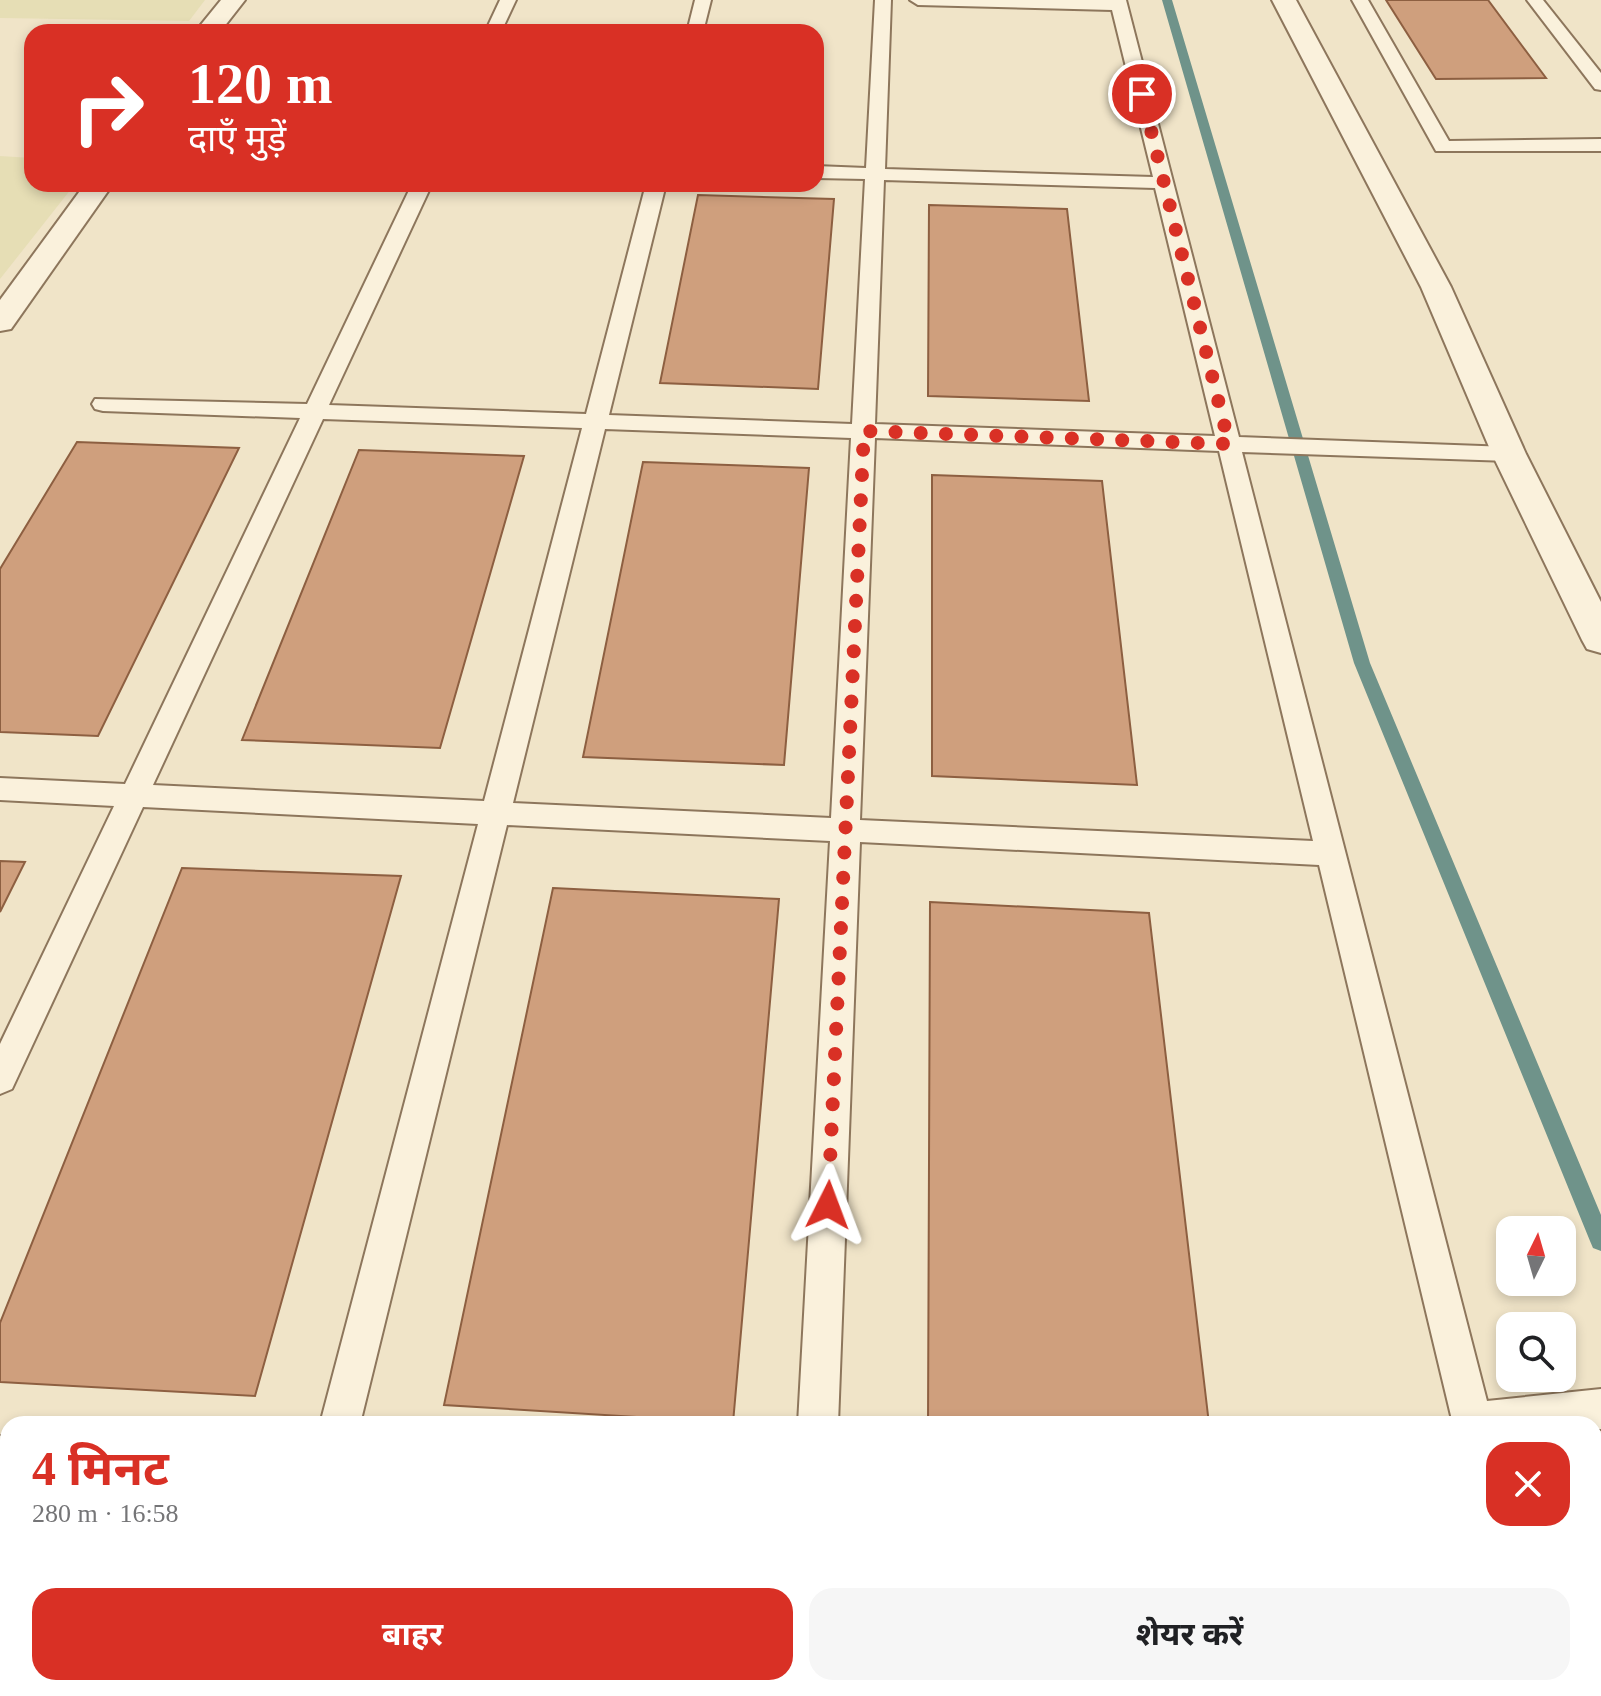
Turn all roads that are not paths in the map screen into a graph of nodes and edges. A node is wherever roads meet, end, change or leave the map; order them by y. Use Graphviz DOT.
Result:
graph roads {
  1 [pos="233,0"];
  2 [pos="508,0"];
  3 [pos="703,0"];
  4 [pos="883,0"];
  5 [pos="918,0"];
  6 [pos="1284,0"];
  7 [pos="1360,0"];
  8 [pos="1535,0"];
  9 [pos="1119,3"];
  10 [pos="214,24"];
  11 [pos="497,24"];
  12 [pos="697,24"];
  13 [pos="1601,85"];
  14 [pos="1601,145"];
  15 [pos="824,172"];
  16 [pos="875,174"];
  17 [pos="1164,183"];
  18 [pos="93,192"];
  19 [pos="418,192"];
  20 [pos="654,192"];
  21 [pos="0,322"];
  22 [pos="103,404"];
  23 [pos="315,411"];
  24 [pos="595,421"];
  25 [pos="864,431"];
  26 [pos="1229,444"];
  27 [pos="1509,454"];
  28 [pos="1601,640"];
  29 [pos="0,789"];
  30 [pos="133,796"];
  31 [pos="495,814"];
  32 [pos="845,831"];
  33 [pos="1331,854"];
  34 [pos="0,1079"];
  35 [pos="1601,1409"];
  36 [pos="342,1416"];
  37 [pos="818,1416"];
  38 [pos="1471,1416"];
  39 [pos="1537,1416"];
  1 -- 10 [label="street"];
  2 -- 11 [label="lane"];
  3 -- 12 [label="lane"];
  4 -- 16 [label="lane"];
  5 -- 9 [label="lane"];
  6 -- 27 [label="street"];
  7 -- 14 [label="lane"];
  8 -- 13 [label="lane"];
  9 -- 17 [label="lane"];
  15 -- 16 [label="lane"];
  16 -- 17 [label="lane"];
  16 -- 25 [label="lane"];
  17 -- 26 [label="lane"];
  18 -- 21 [label="street"];
  19 -- 23 [label="lane"];
  20 -- 24 [label="lane"];
  22 -- 23 [label="lane"];
  23 -- 24 [label="lane"];
  23 -- 30 [label="lane"];
  24 -- 25 [label="lane"];
  24 -- 31 [label="lane"];
  25 -- 26 [label="lane"];
  25 -- 32 [label="lane"];
  26 -- 27 [label="lane"];
  26 -- 33 [label="lane"];
  27 -- 28 [label="street"];
  29 -- 30 [label="lane"];
  30 -- 31 [label="lane"];
  30 -- 34 [label="lane"];
  31 -- 32 [label="lane"];
  31 -- 36 [label="lane"];
  32 -- 33 [label="lane"];
  32 -- 37 [label="lane"];
  33 -- 38 [label="lane"];
  35 -- 39 [label="lane"];
}
